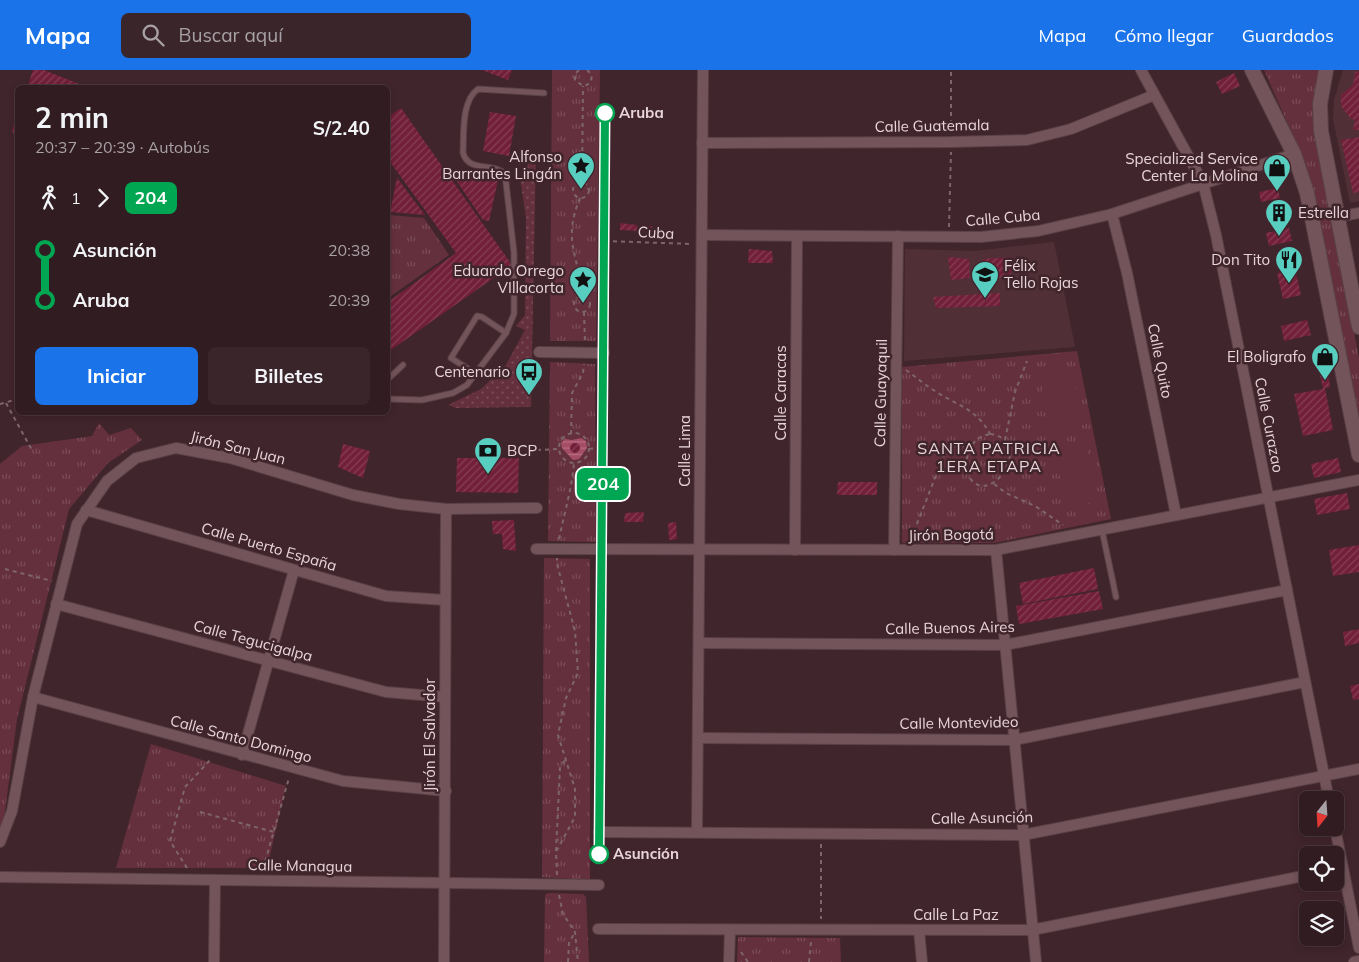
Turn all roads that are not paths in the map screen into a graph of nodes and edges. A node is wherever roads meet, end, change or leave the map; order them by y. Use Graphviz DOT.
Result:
graph roads {
  1 [pos="703,70"];
  2 [pos="1141,70"];
  3 [pos="1252,70"];
  4 [pos="1326,70"];
  5 [pos="544,93"];
  6 [pos="1154,95"];
  7 [pos="702,143"];
  8 [pos="1294,154"];
  9 [pos="1204,183"];
  10 [pos="1359,213"];
  11 [pos="1112,214"];
  12 [pos="1338,218"];
  13 [pos="703,234"];
  14 [pos="797,236"];
  15 [pos="898,236"];
  16 [pos="1359,327"];
  17 [pos="506,333"];
  18 [pos="539,352"];
  19 [pos="604,353"];
  20 [pos="403,365"];
  21 [pos="476,374"];
  22 [pos="390,376"];
  23 [pos="390,399"];
  24 [pos="1359,455"];
  25 [pos="1359,480"];
  26 [pos="1268,496"];
  27 [pos="536,508"];
  28 [pos="446,509"];
  29 [pos="86,510"];
  30 [pos="1176,515"];
  31 [pos="1102,530"];
  32 [pos="536,549"];
  33 [pos="699,550"];
  34 [pos="795,550"];
  35 [pos="894,550"];
  36 [pos="996,550"];
  37 [pos="294,570"];
  38 [pos="1287,590"];
  39 [pos="1116,596"];
  40 [pos="445,600"];
  41 [pos="56,604"];
  42 [pos="698,643"];
  43 [pos="1005,645"];
  44 [pos="268,661"];
  45 [pos="1305,682"];
  46 [pos="32,697"];
  47 [pos="445,697"];
  48 [pos="698,738"];
  49 [pos="1014,740"];
  50 [pos="242,755"];
  51 [pos="1359,769"];
  52 [pos="1324,775"];
  53 [pos="446,791"];
  54 [pos="1328,791"];
  55 [pos="599,832"];
  56 [pos="697,832"];
  57 [pos="1023,835"];
  58 [pos="0,842"];
  59 [pos="0,877"];
  60 [pos="1299,877"];
  61 [pos="215,880"];
  62 [pos="445,883"];
  63 [pos="599,886"];
  64 [pos="1344,889"];
  65 [pos="598,929"];
  66 [pos="730,930"];
  67 [pos="919,930"];
  68 [pos="1032,930"];
  69 [pos="1359,948"];
  70 [pos="1359,961"];
  71 [pos="214,962"];
  72 [pos="444,962"];
  73 [pos="729,962"];
  74 [pos="922,962"];
  75 [pos="1036,962"];
  76 [pos="1354,962"];
  1 -- 7 [label="street, Calle Lima"];
  2 -- 6 [label="street, Calle Curazao"];
  3 -- 8 [label="main road"];
  4 -- 12 [label="main road"];
  5 -- 17 [label="lane"];
  6 -- 7 [label="street, Calle Guatemala"];
  6 -- 9 [label="street, Calle Curazao"];
  7 -- 13 [label="street, Calle Lima"];
  8 -- 9 [label="street, Calle Cuba"];
  8 -- 24 [label="main road"];
  9 -- 11 [label="street, Calle Cuba"];
  9 -- 26 [label="street, Calle Curazao"];
  10 -- 12 [label="street"];
  11 -- 15 [label="street, Calle Cuba"];
  11 -- 30 [label="street, Calle Quito"];
  12 -- 16 [label="main road"];
  13 -- 14 [label="street, Calle Cuba"];
  13 -- 33 [label="street, Calle Lima"];
  14 -- 15 [label="street, Calle Cuba"];
  14 -- 34 [label="street, Calle Caracas"];
  15 -- 35 [label="street, Calle Guayaquil"];
  17 -- 21 [label="lane"];
  17 -- 21 [label="lane"];
  18 -- 19 [label="street"];
  20 -- 22 [label="lane"];
  21 -- 23 [label="lane"];
  25 -- 26 [label="street, Jirón Bogotá"];
  26 -- 30 [label="street, Jirón Bogotá"];
  26 -- 38 [label="street, Calle Curazao"];
  27 -- 28 [label="street, Jirón San Juan"];
  28 -- 29 [label="street, Jirón San Juan"];
  28 -- 40 [label="street, Jirón El Salvador"];
  29 -- 37 [label="street, Calle Puerto España"];
  29 -- 41 [label="street, Jirón San Juan"];
  30 -- 31 [label="street, Jirón Bogotá"];
  31 -- 36 [label="street, Jirón Bogotá"];
  31 -- 39 [label="lane"];
  32 -- 33 [label="street, Jirón Bogotá"];
  33 -- 34 [label="street, Jirón Bogotá"];
  33 -- 42 [label="street, Calle Lima"];
  34 -- 35 [label="street, Jirón Bogotá"];
  35 -- 36 [label="street, Jirón Bogotá"];
  36 -- 43 [label="street"];
  37 -- 40 [label="street, Calle Puerto España"];
  37 -- 44 [label="street"];
  38 -- 43 [label="street, Calle Buenos Aires"];
  38 -- 45 [label="street, Calle Curazao"];
  40 -- 47 [label="street, Jirón El Salvador"];
  41 -- 44 [label="street, Calle Tegucigalpa"];
  41 -- 46 [label="street, Jirón San Juan"];
  42 -- 43 [label="street, Calle Buenos Aires"];
  42 -- 48 [label="street, Calle Lima"];
  43 -- 49 [label="street"];
  44 -- 47 [label="street, Calle Tegucigalpa"];
  44 -- 50 [label="street"];
  45 -- 49 [label="street, Calle Montevideo"];
  45 -- 52 [label="street, Calle Curazao"];
  46 -- 50 [label="street, Calle Santo Domingo"];
  46 -- 58 [label="street, Jirón San Juan"];
  47 -- 53 [label="street, Jirón El Salvador"];
  48 -- 49 [label="street, Calle Montevideo"];
  48 -- 56 [label="street, Calle Lima"];
  49 -- 57 [label="street"];
  50 -- 53 [label="street, Calle Santo Domingo"];
  51 -- 52 [label="street, Calle Asunción"];
  52 -- 54 [label="street, Calle Curazao"];
  52 -- 57 [label="street, Calle Asunción"];
  53 -- 62 [label="street, Jirón El Salvador"];
  55 -- 56 [label="street, Calle Asunción"];
  56 -- 57 [label="street, Calle Asunción"];
  57 -- 68 [label="street"];
  59 -- 61 [label="street, Calle Managua"];
  60 -- 68 [label="street, Calle La Paz"];
  61 -- 62 [label="street, Calle Managua"];
  61 -- 71 [label="street"];
  62 -- 63 [label="street, Calle Managua"];
  62 -- 72 [label="street, Jirón El Salvador"];
  64 -- 69 [label="street"];
  65 -- 66 [label="street, Calle La Paz"];
  66 -- 67 [label="street, Calle La Paz"];
  66 -- 73 [label="street"];
  67 -- 68 [label="street, Calle La Paz"];
  67 -- 74 [label="street"];
  68 -- 75 [label="street"];
  70 -- 76 [label="street"];
}
